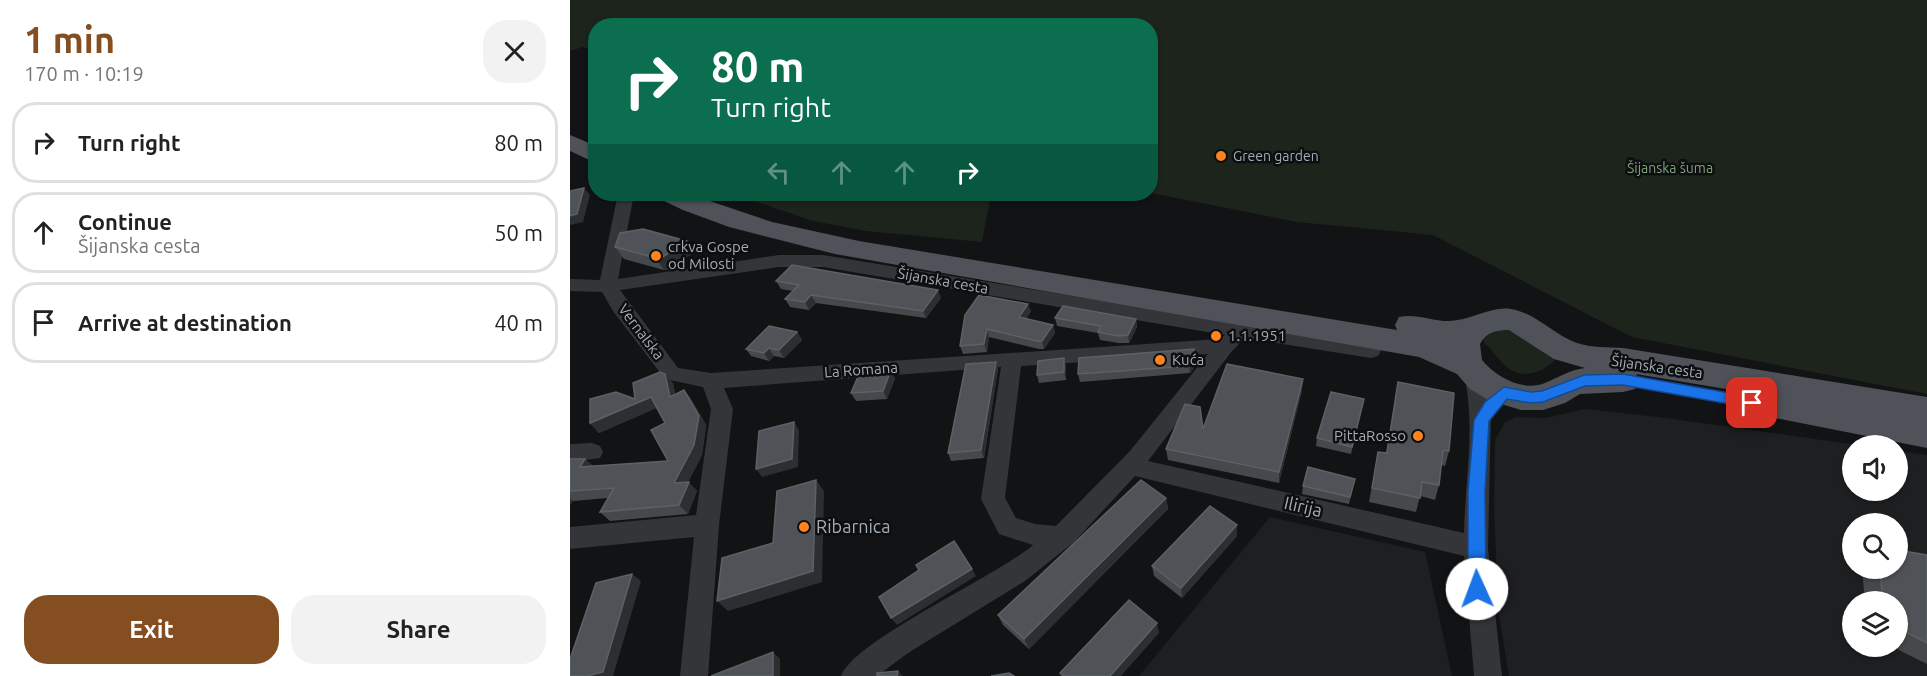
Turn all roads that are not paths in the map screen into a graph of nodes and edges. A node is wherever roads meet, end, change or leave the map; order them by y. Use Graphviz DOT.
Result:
graph roads {
  1 [pos="570,124"];
  2 [pos="588,132"];
  3 [pos="570,142"];
  4 [pos="588,152"];
  5 [pos="625,201"];
  6 [pos="686,201"];
  7 [pos="732,201"];
  8 [pos="570,285"];
  9 [pos="608,286"];
  10 [pos="1412,335"];
  11 [pos="1234,338"];
  12 [pos="1467,349"];
  13 [pos="1371,351"];
  14 [pos="1012,359"];
  15 [pos="1564,361"];
  16 [pos="1623,370"];
  17 [pos="711,381"];
  18 [pos="1514,389"];
  19 [pos="1927,410"];
  20 [pos="1481,420"];
  21 [pos="1927,434"];
  22 [pos="1131,466"];
  23 [pos="707,525"];
  24 [pos="570,538"];
  25 [pos="1058,539"];
  26 [pos="1476,547"];
  27 [pos="694,676"];
  28 [pos="855,676"];
  29 [pos="1488,676"];
  1 -- 2 [label="main road"];
  3 -- 4 [label="main road"];
  5 -- 9 [label="street"];
  6 -- 10 [label="main road"];
  7 -- 10 [label="main road"];
  8 -- 9 [label="street"];
  9 -- 11 [label="street, Šijanska cesta"];
  9 -- 17 [label="street, Vernalska"];
  10 -- 12 [label="main road"];
  10 -- 12 [label="main road"];
  11 -- 13 [label="street, Šijanska cesta"];
  11 -- 14 [label="street, La Romana"];
  11 -- 22 [label="street"];
  12 -- 15 [label="main road"];
  12 -- 18 [label="main road"];
  12 -- 20 [label="street"];
  14 -- 17 [label="street, La Romana"];
  14 -- 25 [label="street"];
  15 -- 16 [label="main road"];
  15 -- 16 [label="main road"];
  15 -- 18 [label="main road"];
  16 -- 19 [label="main road, Šijanska cesta"];
  16 -- 21 [label="main road, Šijanska cesta"];
  17 -- 23 [label="street"];
  18 -- 20 [label="street"];
  20 -- 26 [label="street"];
  22 -- 25 [label="street"];
  22 -- 26 [label="street, Ilirija"];
  23 -- 24 [label="street"];
  23 -- 27 [label="street"];
  25 -- 28 [label="street"];
  26 -- 29 [label="street"];
}
